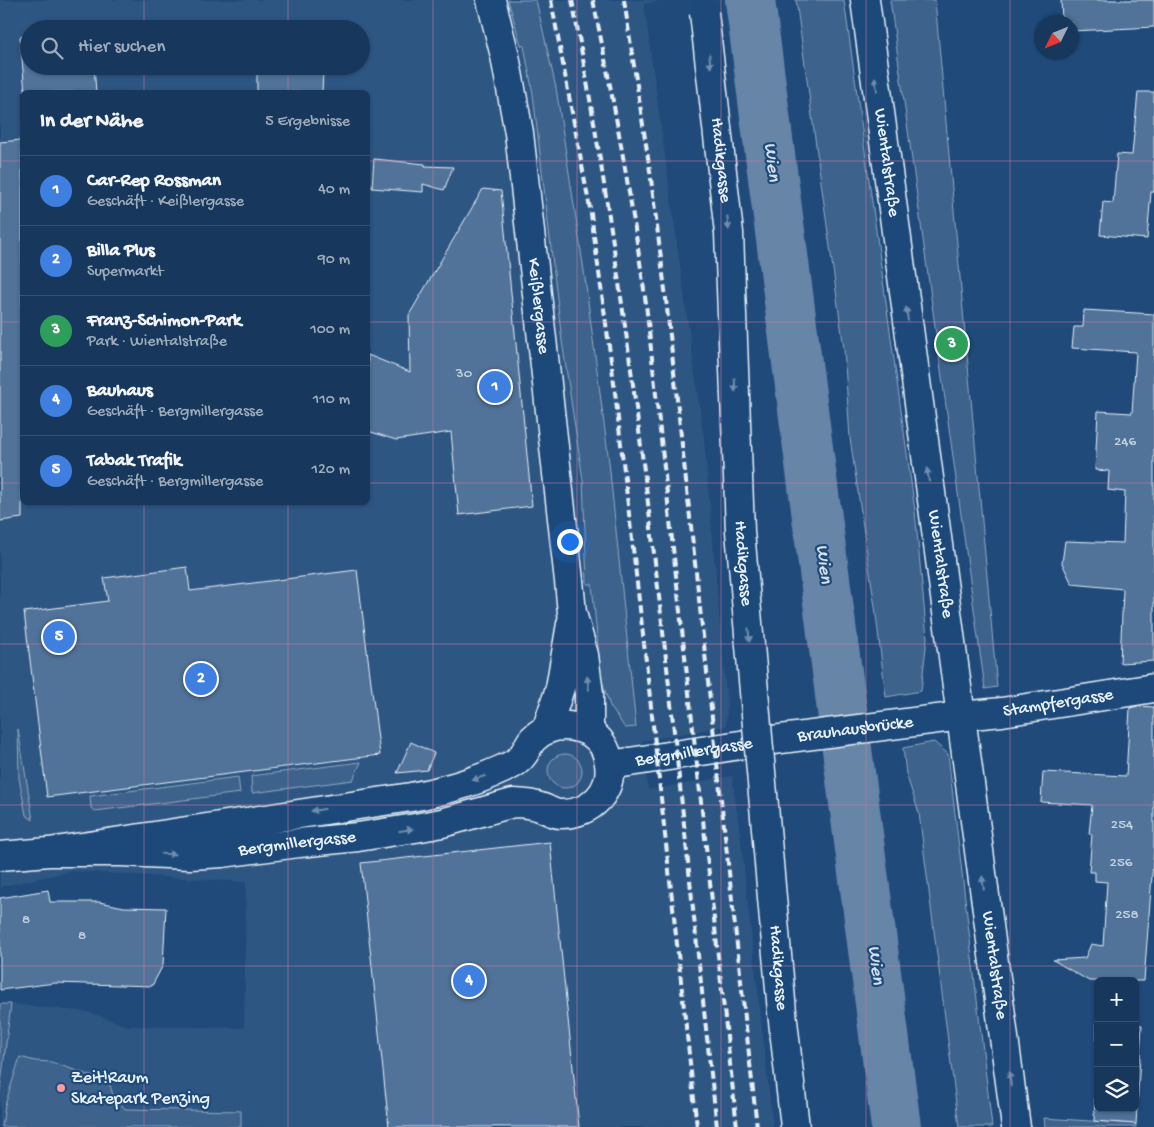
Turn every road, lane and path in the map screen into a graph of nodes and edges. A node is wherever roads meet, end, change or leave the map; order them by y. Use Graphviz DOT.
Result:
graph roads {
  1 [pos="491,0"];
  2 [pos="864,0"];
  3 [pos="703,6"];
  4 [pos="572,613"];
  5 [pos="1154,688"];
  6 [pos="961,716"];
  7 [pos="547,728"];
  8 [pos="589,731"];
  9 [pos="779,740"];
  10 [pos="522,757"];
  11 [pos="610,764"];
  12 [pos="541,807"];
  13 [pos="49,852"];
  14 [pos="0,856"];
  15 [pos="794,1127"];
  16 [pos="1016,1127"];
  1 -- 4 [label="main road, Keißlergasse"];
  6 -- 2 [label="main road, Wientalstraße, one-way"];
  3 -- 15 [label="main road, Hadikgasse, one-way, bridge"];
  4 -- 7 [label="main road, Keißlergasse"];
  8 -- 4 [label="main road, Keißlergasse, one-way"];
  5 -- 6 [label="main road, Stampfergasse"];
  6 -- 9 [label="main road, Brauhausbrücke"];
  16 -- 6 [label="main road, Wientalstraße, one-way"];
  7 -- 8 [label="main road"];
  7 -- 10 [label="main road, Bergmillergasse"];
  8 -- 11 [label="main road, Bergmillergasse"];
  9 -- 11 [label="main road, Bergmillergasse"];
  10 -- 12 [label="main road"];
  10 -- 13 [label="main road, Bergmillergasse, one-way"];
  11 -- 12 [label="main road, Bergmillergasse"];
  13 -- 12 [label="main road, Bergmillergasse, one-way"];
  13 -- 14 [label="main road, Bergmillergasse"];
}
